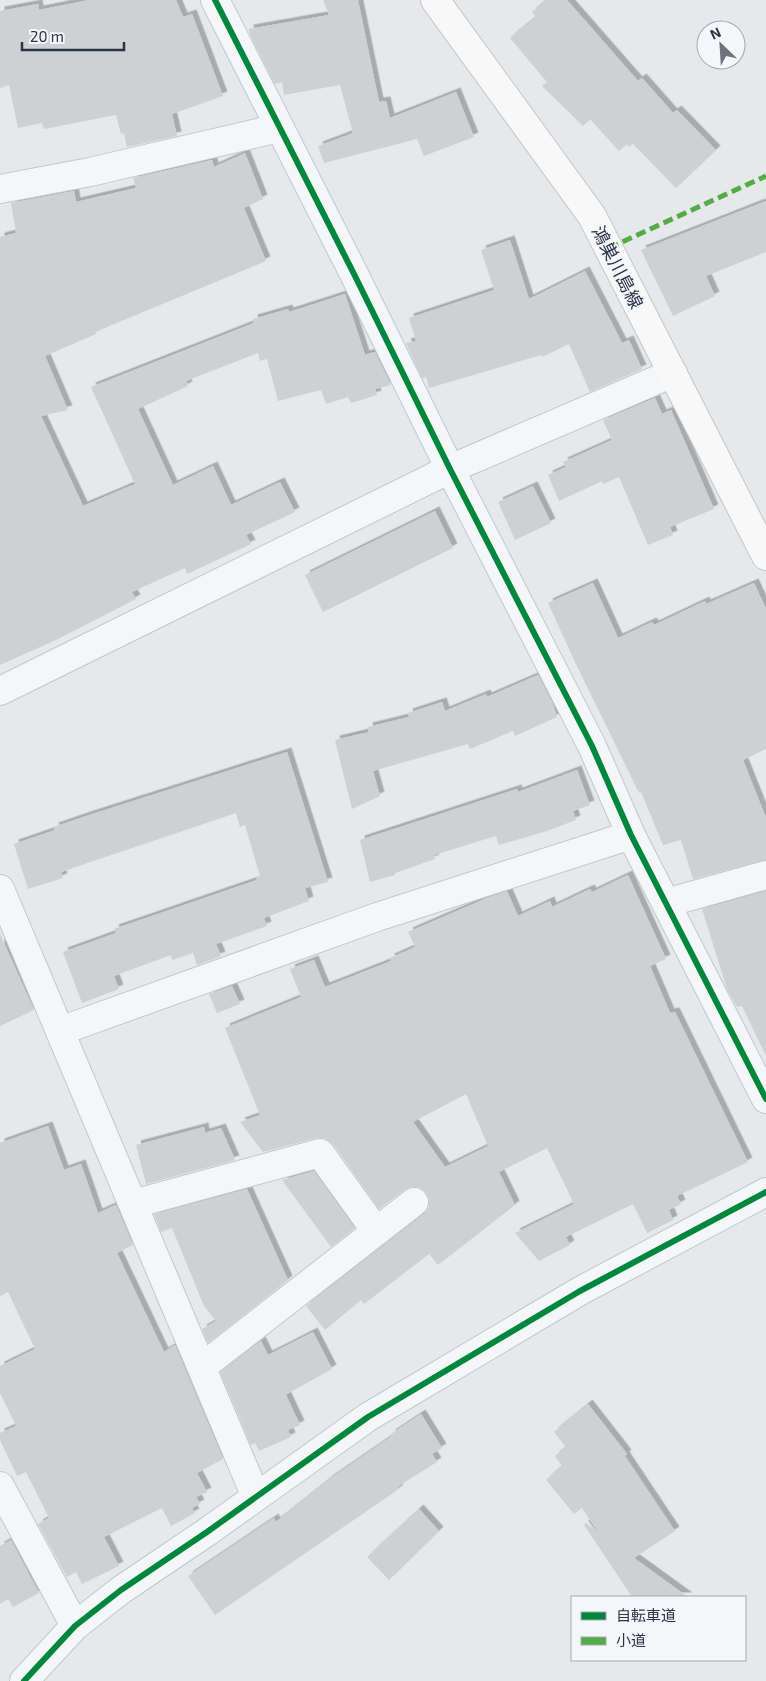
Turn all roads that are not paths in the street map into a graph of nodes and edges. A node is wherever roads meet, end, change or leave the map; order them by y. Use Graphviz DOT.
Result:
graph roads {
  1 [pos="215,0"];
  2 [pos="435,0"];
  3 [pos="279,128"];
  4 [pos="0,189"];
  5 [pos="673,373"];
  6 [pos="450,469"];
  7 [pos="766,556"];
  8 [pos="0,691"];
  9 [pos="630,835"];
  10 [pos="766,875"];
  11 [pos="0,889"];
  12 [pos="666,903"];
  13 [pos="60,1031"];
  14 [pos="766,1099"];
  15 [pos="766,1192"];
  16 [pos="414,1202"];
  17 [pos="133,1204"];
  18 [pos="376,1231"];
  19 [pos="202,1367"];
  20 [pos="0,1486"];
  21 [pos="256,1497"];
  22 [pos="75,1626"];
  23 [pos="24,1681"];
  1 -- 3 [label="street"];
  2 -- 5 [label="main road, 鴻巣川島線"];
  3 -- 4 [label="street"];
  3 -- 6 [label="street"];
  5 -- 6 [label="street"];
  5 -- 7 [label="main road, 鴻巣川島線"];
  6 -- 8 [label="street"];
  6 -- 9 [label="street"];
  9 -- 12 [label="street"];
  9 -- 13 [label="street"];
  10 -- 12 [label="street"];
  11 -- 13 [label="street"];
  12 -- 14 [label="street"];
  13 -- 17 [label="street"];
  15 -- 21 [label="street"];
  16 -- 18 [label="street"];
  17 -- 18 [label="street"];
  17 -- 19 [label="street"];
  18 -- 19 [label="street"];
  19 -- 21 [label="street"];
  20 -- 22 [label="street"];
  21 -- 22 [label="street"];
  22 -- 23 [label="street"];
}
